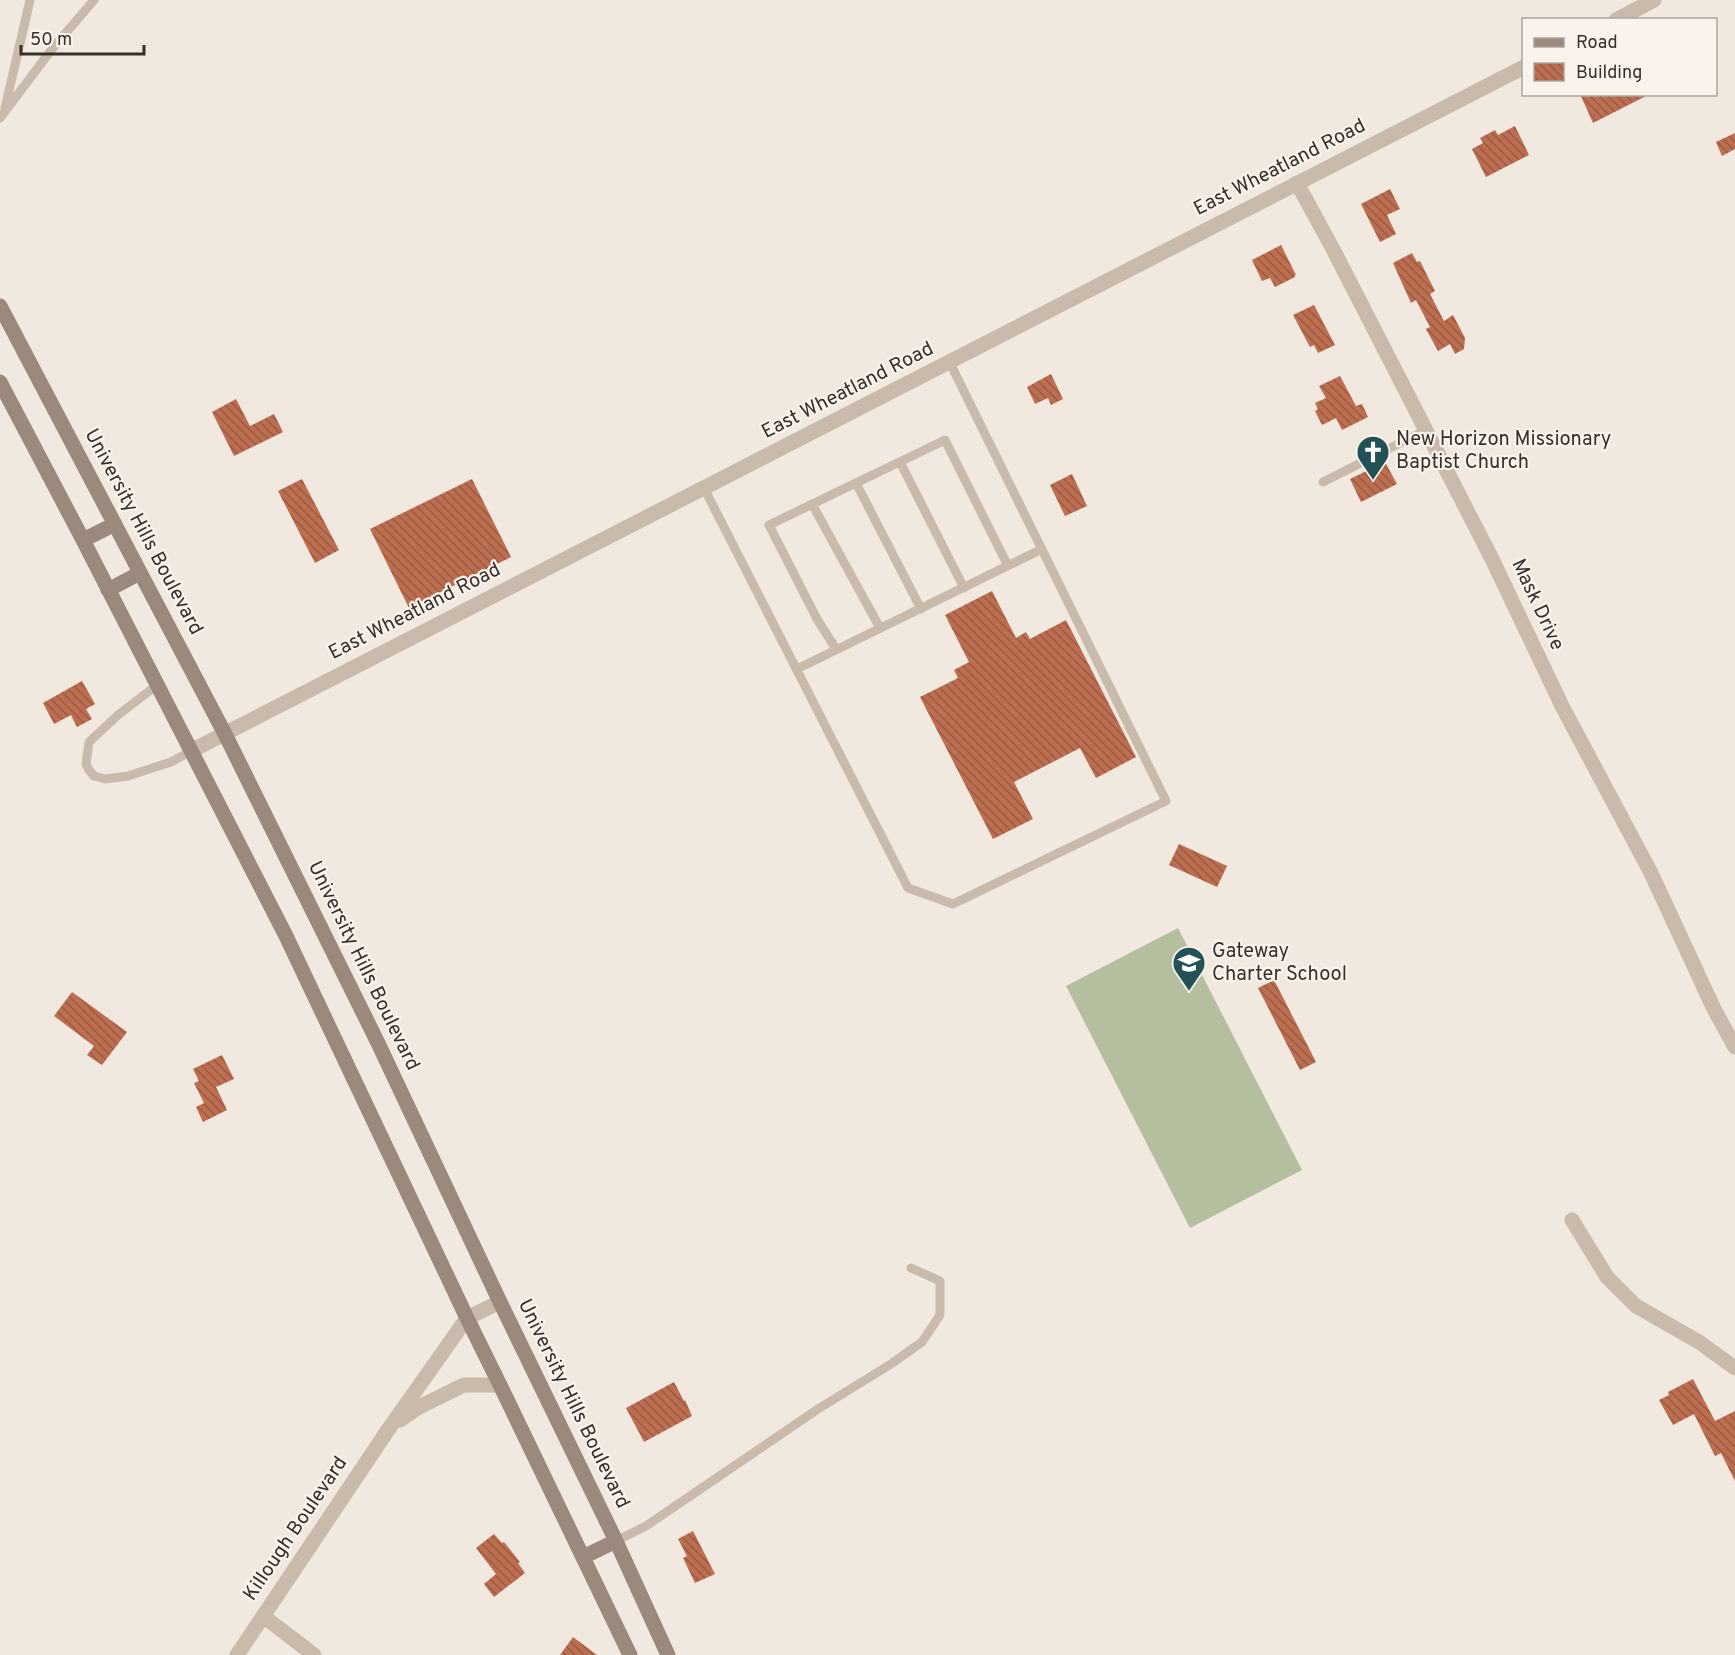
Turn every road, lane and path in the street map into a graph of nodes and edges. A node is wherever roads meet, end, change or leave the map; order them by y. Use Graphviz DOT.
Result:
graph roads {
  1 [pos="30,0"];
  2 [pos="94,0"];
  3 [pos="1654,0"];
  4 [pos="1620,18"];
  5 [pos="1522,68"];
  6 [pos="2,116"];
  7 [pos="1297,183"];
  8 [pos="0,306"];
  9 [pos="950,363"];
  10 [pos="0,382"];
  11 [pos="1426,429"];
  12 [pos="900,462"];
  13 [pos="1323,482"];
  14 [pos="856,483"];
  15 [pos="704,488"];
  16 [pos="812,504"];
  17 [pos="115,524"];
  18 [pos="83,540"];
  19 [pos="1042,549"];
  20 [pos="1008,566"];
  21 [pos="140,573"];
  22 [pos="964,588"];
  23 [pos="108,590"];
  24 [pos="921,609"];
  25 [pos="880,628"];
  26 [pos="836,649"];
  27 [pos="797,669"];
  28 [pos="157,685"];
  29 [pos="225,734"];
  30 [pos="191,751"];
  31 [pos="1735,1047"];
  32 [pos="1572,1220"];
  33 [pos="911,1268"];
  34 [pos="500,1302"];
  35 [pos="466,1318"];
  36 [pos="1735,1368"];
  37 [pos="500,1385"];
  38 [pos="390,1427"];
  39 [pos="616,1541"];
  40 [pos="583,1557"];
  41 [pos="262,1616"];
  42 [pos="237,1655"];
  43 [pos="314,1655"];
  44 [pos="630,1655"];
  45 [pos="668,1655"];
  1 -- 6 [label="lane"];
  2 -- 6 [label="lane"];
  3 -- 4 [label="street"];
  5 -- 7 [label="street, East Wheatland Road"];
  7 -- 9 [label="street, East Wheatland Road"];
  7 -- 11 [label="street, Mask Drive"];
  8 -- 17 [label="main road, University Hills Boulevard"];
  9 -- 15 [label="street, East Wheatland Road"];
  9 -- 19 [label="lane"];
  10 -- 18 [label="main road"];
  11 -- 13 [label="lane"];
  11 -- 31 [label="street, Mask Drive"];
  12 -- 14 [label="lane"];
  12 -- 20 [label="lane"];
  12 -- 22 [label="lane"];
  14 -- 16 [label="lane"];
  14 -- 24 [label="lane"];
  15 -- 27 [label="lane"];
  15 -- 29 [label="street, East Wheatland Road"];
  16 -- 25 [label="lane"];
  16 -- 26 [label="lane"];
  17 -- 18 [label="main road"];
  17 -- 21 [label="main road, University Hills Boulevard"];
  18 -- 23 [label="main road"];
  19 -- 20 [label="lane"];
  19 -- 27 [label="lane"];
  20 -- 22 [label="lane"];
  21 -- 23 [label="main road"];
  21 -- 29 [label="main road, University Hills Boulevard"];
  22 -- 24 [label="lane"];
  23 -- 28 [label="main road"];
  24 -- 25 [label="lane"];
  25 -- 26 [label="lane"];
  26 -- 27 [label="lane"];
  28 -- 30 [label="main road"];
  28 -- 30 [label="lane"];
  29 -- 30 [label="street, East Wheatland Road"];
  29 -- 34 [label="main road, University Hills Boulevard"];
  30 -- 35 [label="main road"];
  32 -- 36 [label="street"];
  33 -- 39 [label="lane"];
  34 -- 35 [label="street, Killough Boulevard"];
  34 -- 39 [label="main road, University Hills Boulevard"];
  35 -- 37 [label="main road"];
  35 -- 38 [label="street, Killough Boulevard"];
  37 -- 38 [label="street, Killough Boulevard"];
  37 -- 40 [label="main road"];
  38 -- 41 [label="street, Killough Boulevard"];
  39 -- 40 [label="main road"];
  39 -- 45 [label="main road, University Hills Boulevard"];
  40 -- 44 [label="main road"];
  41 -- 42 [label="street, Killough Boulevard"];
  41 -- 43 [label="street"];
}
